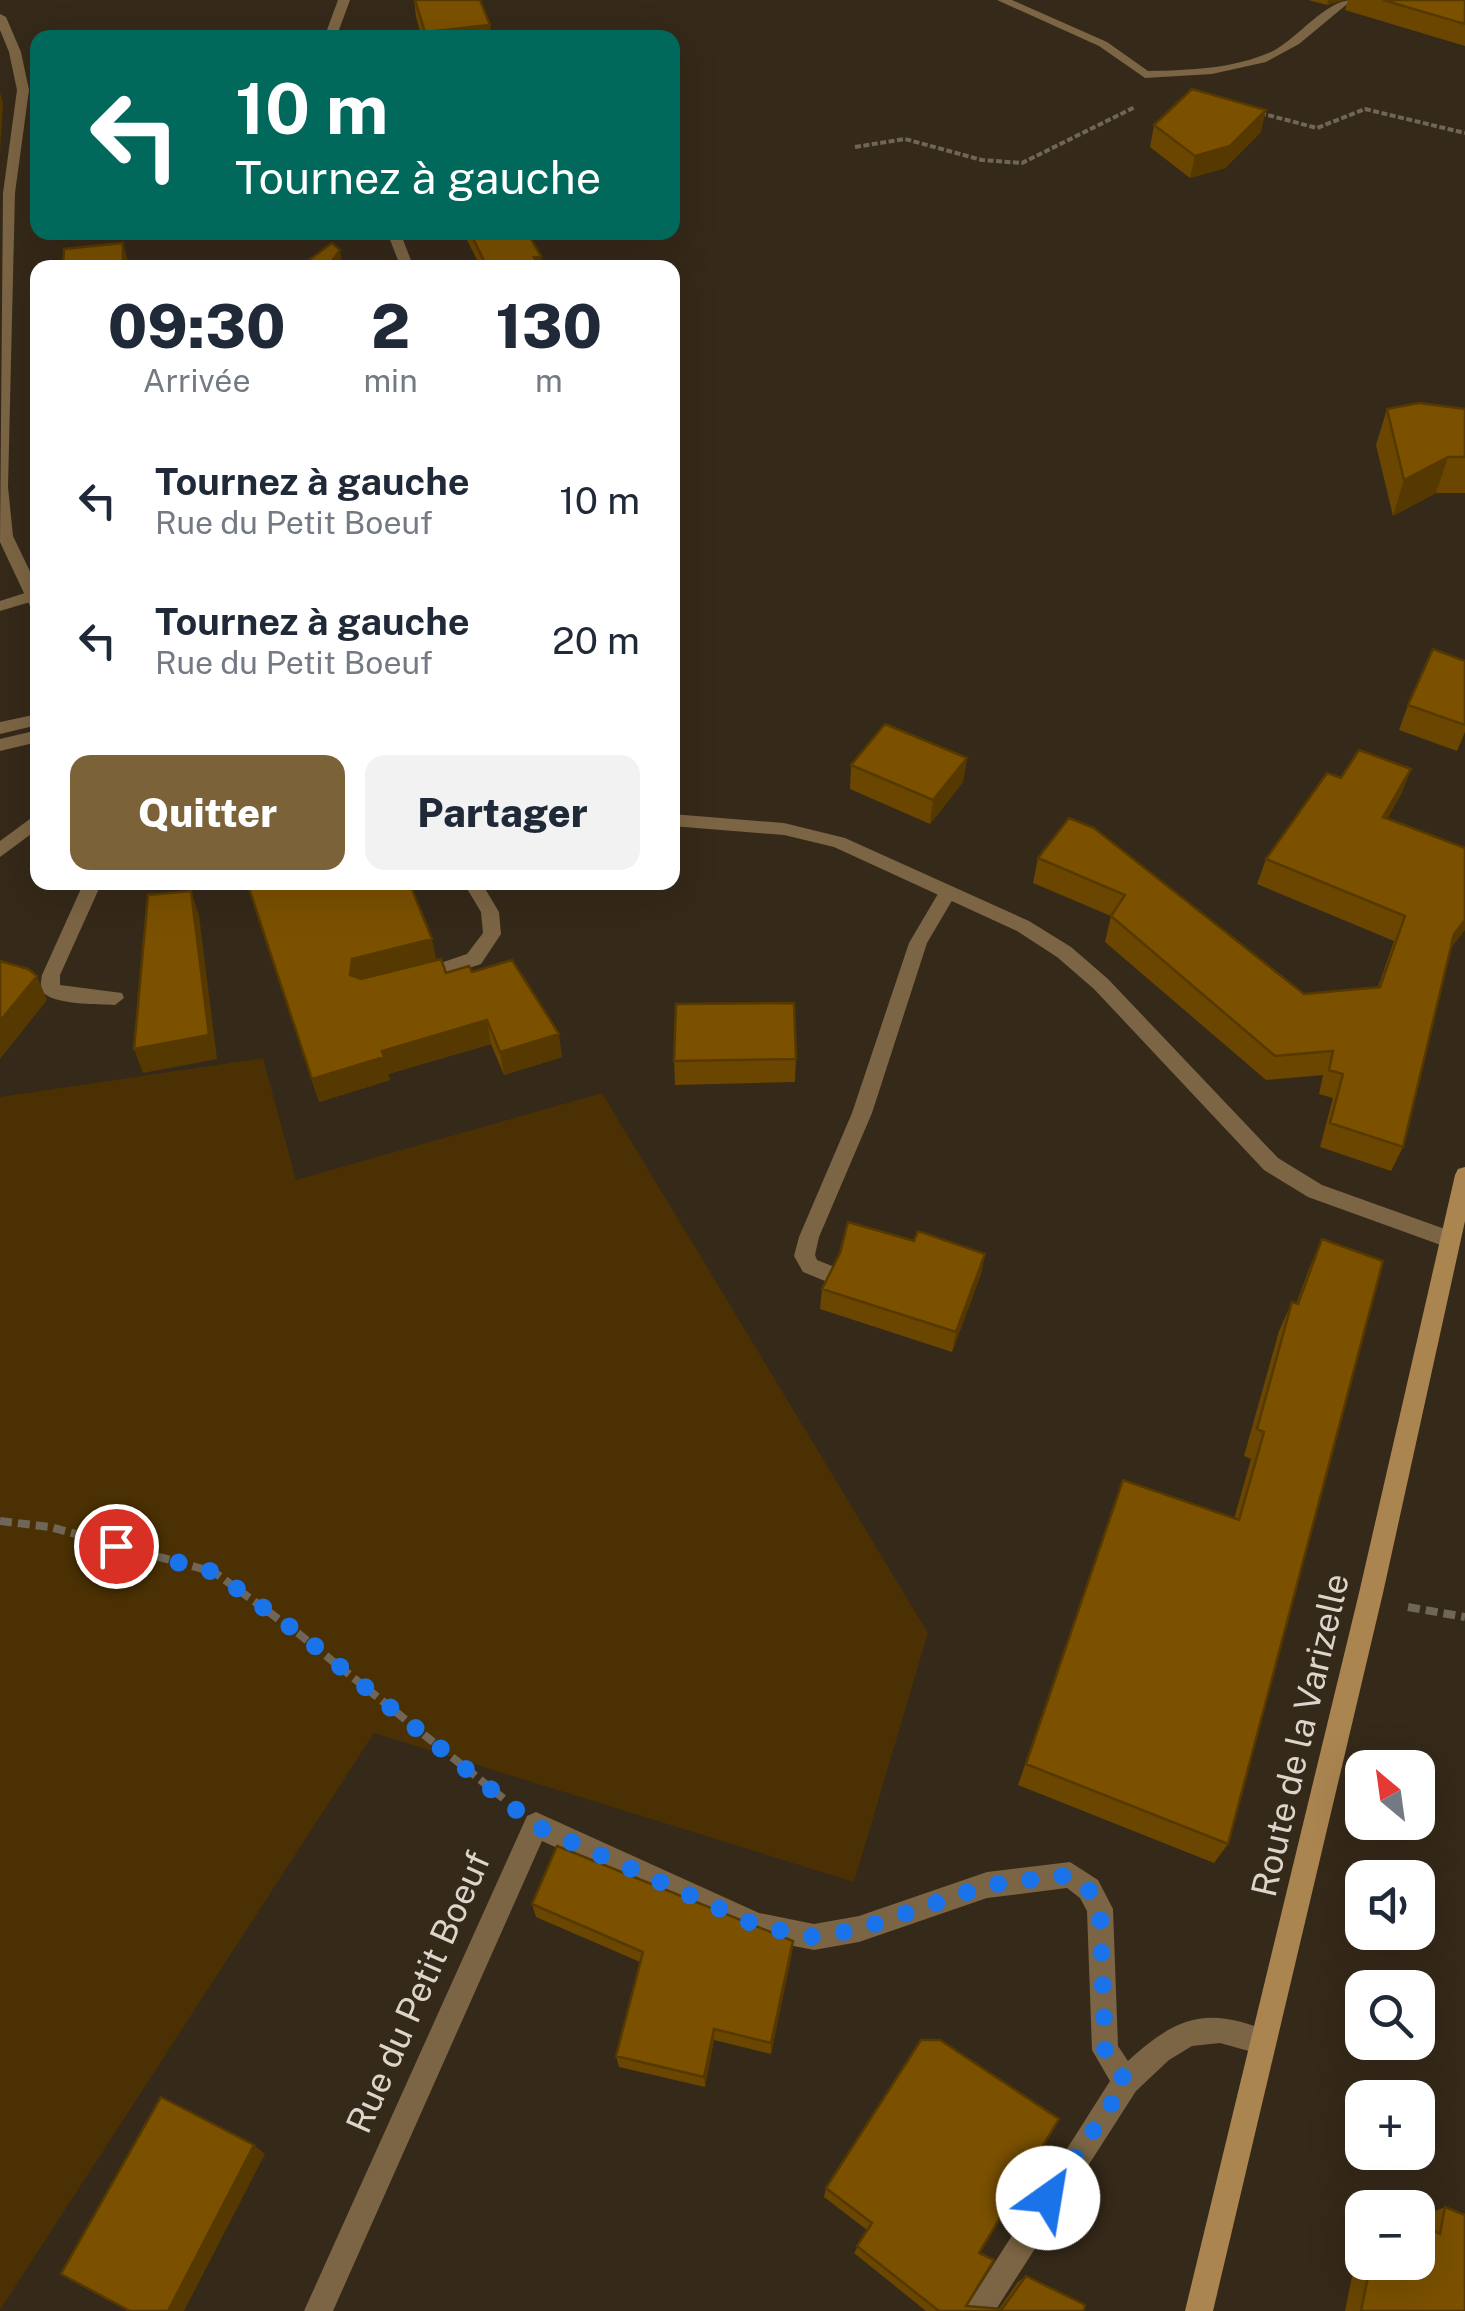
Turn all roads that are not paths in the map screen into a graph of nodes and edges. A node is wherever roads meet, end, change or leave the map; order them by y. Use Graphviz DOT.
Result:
graph roads {
  1 [pos="344,0"];
  2 [pos="1003,0"];
  3 [pos="1346,0"];
  4 [pos="0,17"];
  5 [pos="333,30"];
  6 [pos="14,52"];
  7 [pos="0,54"];
  8 [pos="4,193"];
  9 [pos="1,466"];
  10 [pos="30,592"];
  11 [pos="30,602"];
  12 [pos="0,606"];
  13 [pos="30,721"];
  14 [pos="0,728"];
  15 [pos="30,738"];
  16 [pos="0,744"];
  17 [pos="680,821"];
  18 [pos="30,826"];
  19 [pos="0,851"];
  20 [pos="89,890"];
  21 [pos="476,890"];
  22 [pos="948,892"];
  23 [pos="402,982"];
  24 [pos="116,998"];
  25 [pos="1465,1175"];
  26 [pos="1449,1239"];
  27 [pos="825,1272"];
  28 [pos="1263,2042"];
  29 [pos="1126,2082"];
  30 [pos="318,2311"];
  31 [pos="978,2311"];
  32 [pos="1199,2311"];
  1 -- 5 [label="street"];
  2 -- 3 [label="street"];
  4 -- 6 [label="street"];
  6 -- 7 [label="street"];
  6 -- 8 [label="street"];
  8 -- 9 [label="street"];
  9 -- 10 [label="street"];
  11 -- 12 [label="street"];
  13 -- 14 [label="street"];
  15 -- 16 [label="street"];
  17 -- 22 [label="street"];
  18 -- 19 [label="street"];
  20 -- 24 [label="street"];
  21 -- 23 [label="street"];
  22 -- 26 [label="street"];
  22 -- 27 [label="street"];
  25 -- 26 [label="main road, Route de la Varizelle"];
  26 -- 28 [label="main road, Route de la Varizelle"];
  28 -- 29 [label="street"];
  28 -- 32 [label="main road, Route de la Varizelle"];
  29 -- 30 [label="street, Rue du Petit Boeuf"];
  29 -- 31 [label="street"];
}
